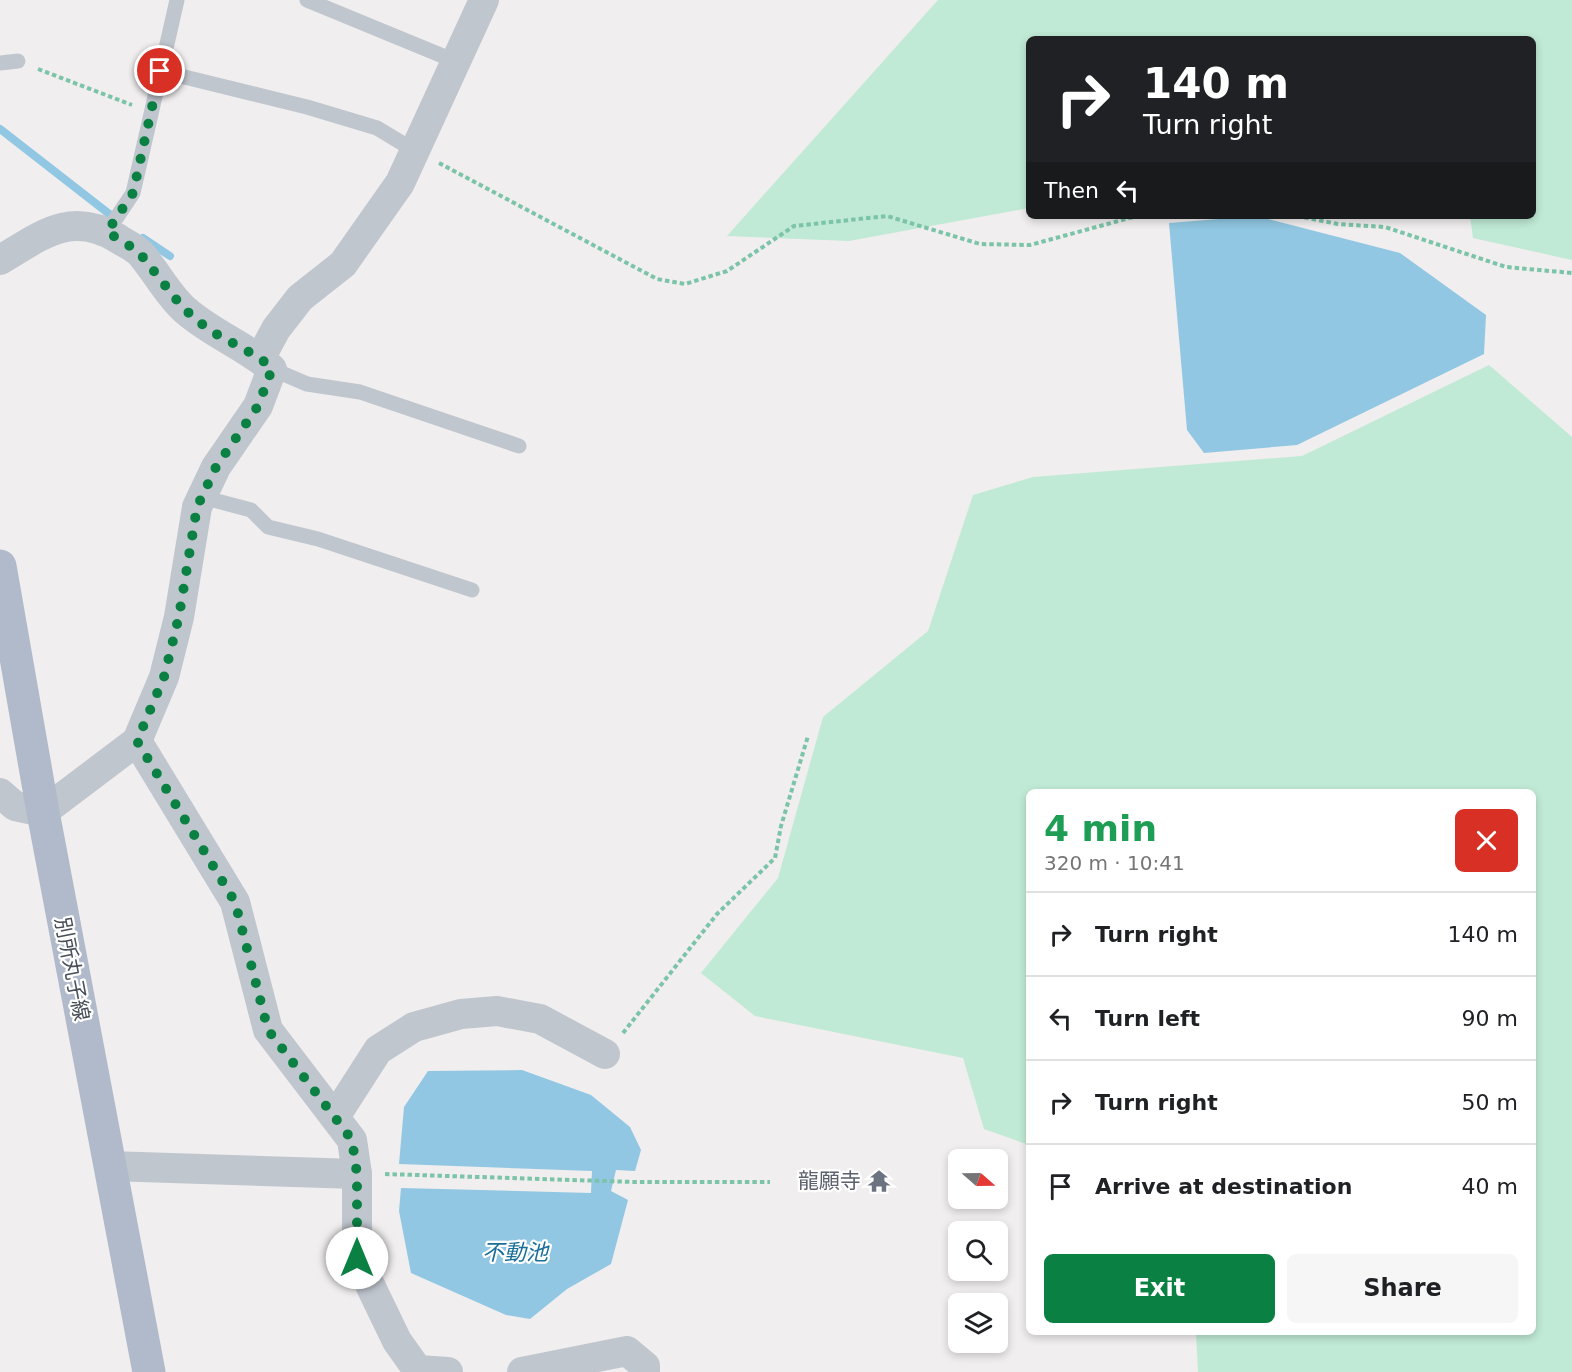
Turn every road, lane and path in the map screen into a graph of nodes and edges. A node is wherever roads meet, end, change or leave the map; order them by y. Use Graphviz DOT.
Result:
graph roads {
  1 [pos="177,0"];
  2 [pos="307,0"];
  3 [pos="484,0"];
  4 [pos="455,61"];
  5 [pos="18,62"];
  6 [pos="0,63"];
  7 [pos="160,71"];
  8 [pos="149,111"];
  9 [pos="415,151"];
  10 [pos="1126,219"];
  11 [pos="1312,219"];
  12 [pos="113,224"];
  13 [pos="0,260"];
  14 [pos="1572,273"];
  15 [pos="266,364"];
  16 [pos="519,446"];
  17 [pos="202,496"];
  18 [pos="0,566"];
  19 [pos="472,590"];
  20 [pos="808,736"];
  21 [pos="137,741"];
  22 [pos="0,793"];
  23 [pos="43,812"];
  24 [pos="605,1054"];
  25 [pos="334,1117"];
  26 [pos="109,1166"];
  27 [pos="357,1174"];
  28 [pos="770,1182"];
  29 [pos="419,1371"];
  30 [pos="148,1372"];
  31 [pos="448,1372"];
  32 [pos="522,1372"];
  33 [pos="645,1372"];
  1 -- 7 [label="lane"];
  2 -- 4 [label="lane"];
  3 -- 4 [label="street"];
  4 -- 9 [label="street"];
  5 -- 6 [label="lane"];
  5 -- 8 [label="path"];
  7 -- 8 [label="lane"];
  7 -- 9 [label="lane"];
  8 -- 12 [label="lane"];
  9 -- 10 [label="path"];
  9 -- 15 [label="street"];
  11 -- 14 [label="path"];
  12 -- 13 [label="street"];
  12 -- 15 [label="street"];
  15 -- 16 [label="lane"];
  15 -- 17 [label="street"];
  17 -- 19 [label="lane"];
  17 -- 21 [label="street"];
  18 -- 23 [label="main road, 別所丸子線"];
  20 -- 24 [label="path"];
  21 -- 23 [label="street"];
  21 -- 25 [label="street"];
  22 -- 23 [label="street"];
  23 -- 26 [label="main road, 別所丸子線"];
  24 -- 25 [label="street"];
  25 -- 27 [label="street"];
  26 -- 27 [label="street"];
  26 -- 30 [label="main road, 別所丸子線"];
  27 -- 28 [label="path"];
  27 -- 29 [label="street"];
  29 -- 31 [label="street"];
  32 -- 33 [label="street"];
}
